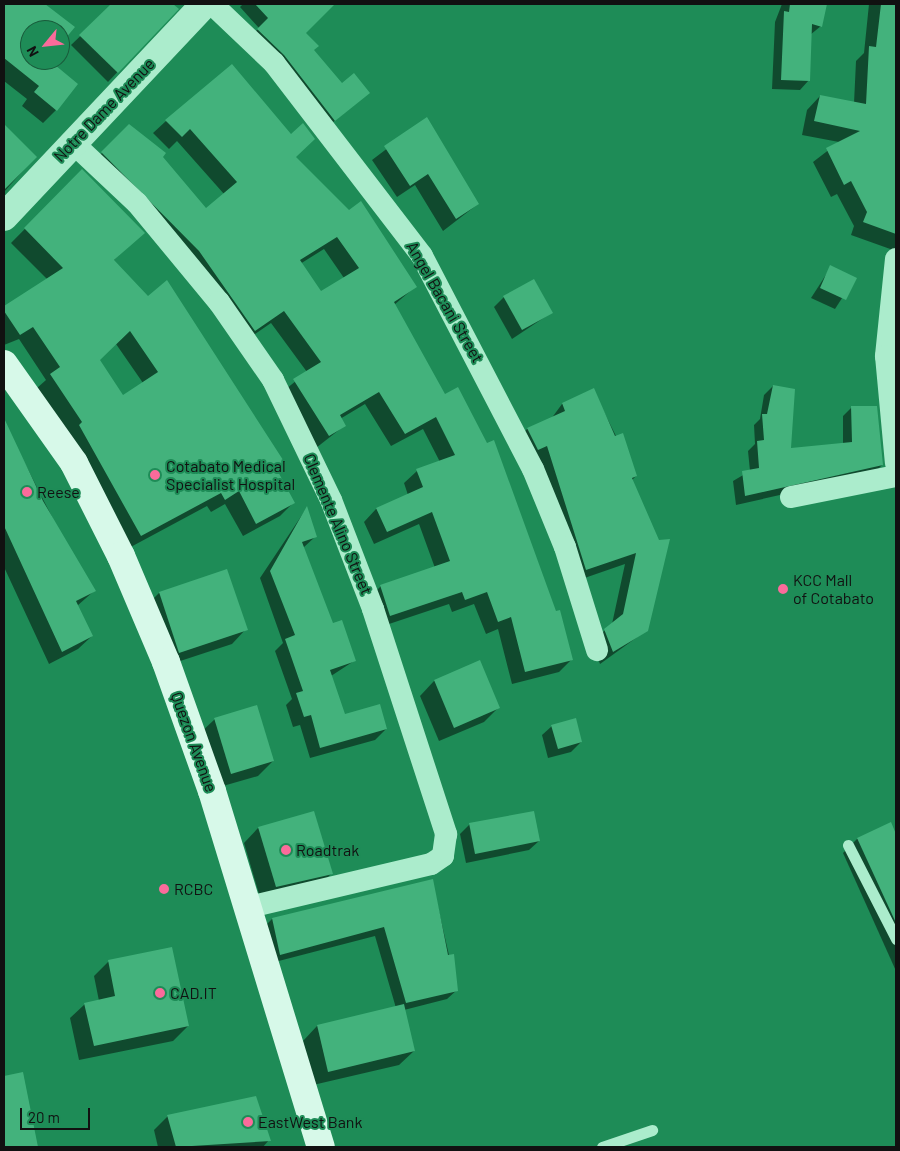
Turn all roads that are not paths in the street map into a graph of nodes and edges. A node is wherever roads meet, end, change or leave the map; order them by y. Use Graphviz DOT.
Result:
graph roads {
  1 [pos="205,4"];
  2 [pos="212,4"];
  3 [pos="72,142"];
  4 [pos="4,217"];
  5 [pos="896,259"];
  6 [pos="4,364"];
  7 [pos="896,463"];
  8 [pos="896,476"];
  9 [pos="790,497"];
  10 [pos="597,650"];
  11 [pos="848,845"];
  12 [pos="250,907"];
  13 [pos="896,939"];
  14 [pos="652,1130"];
  15 [pos="321,1147"];
  16 [pos="602,1147"];
  1 -- 3 [label="street, Notre Dame Avenue"];
  2 -- 10 [label="street, Angel Bacani Street"];
  3 -- 4 [label="street, Notre Dame Avenue"];
  3 -- 12 [label="street, Clemente Alino Street"];
  5 -- 7 [label="street"];
  6 -- 12 [label="main road, Quezon Avenue"];
  8 -- 9 [label="street"];
  11 -- 13 [label="lane"];
  12 -- 15 [label="main road, Quezon Avenue"];
  14 -- 16 [label="lane"];
}
